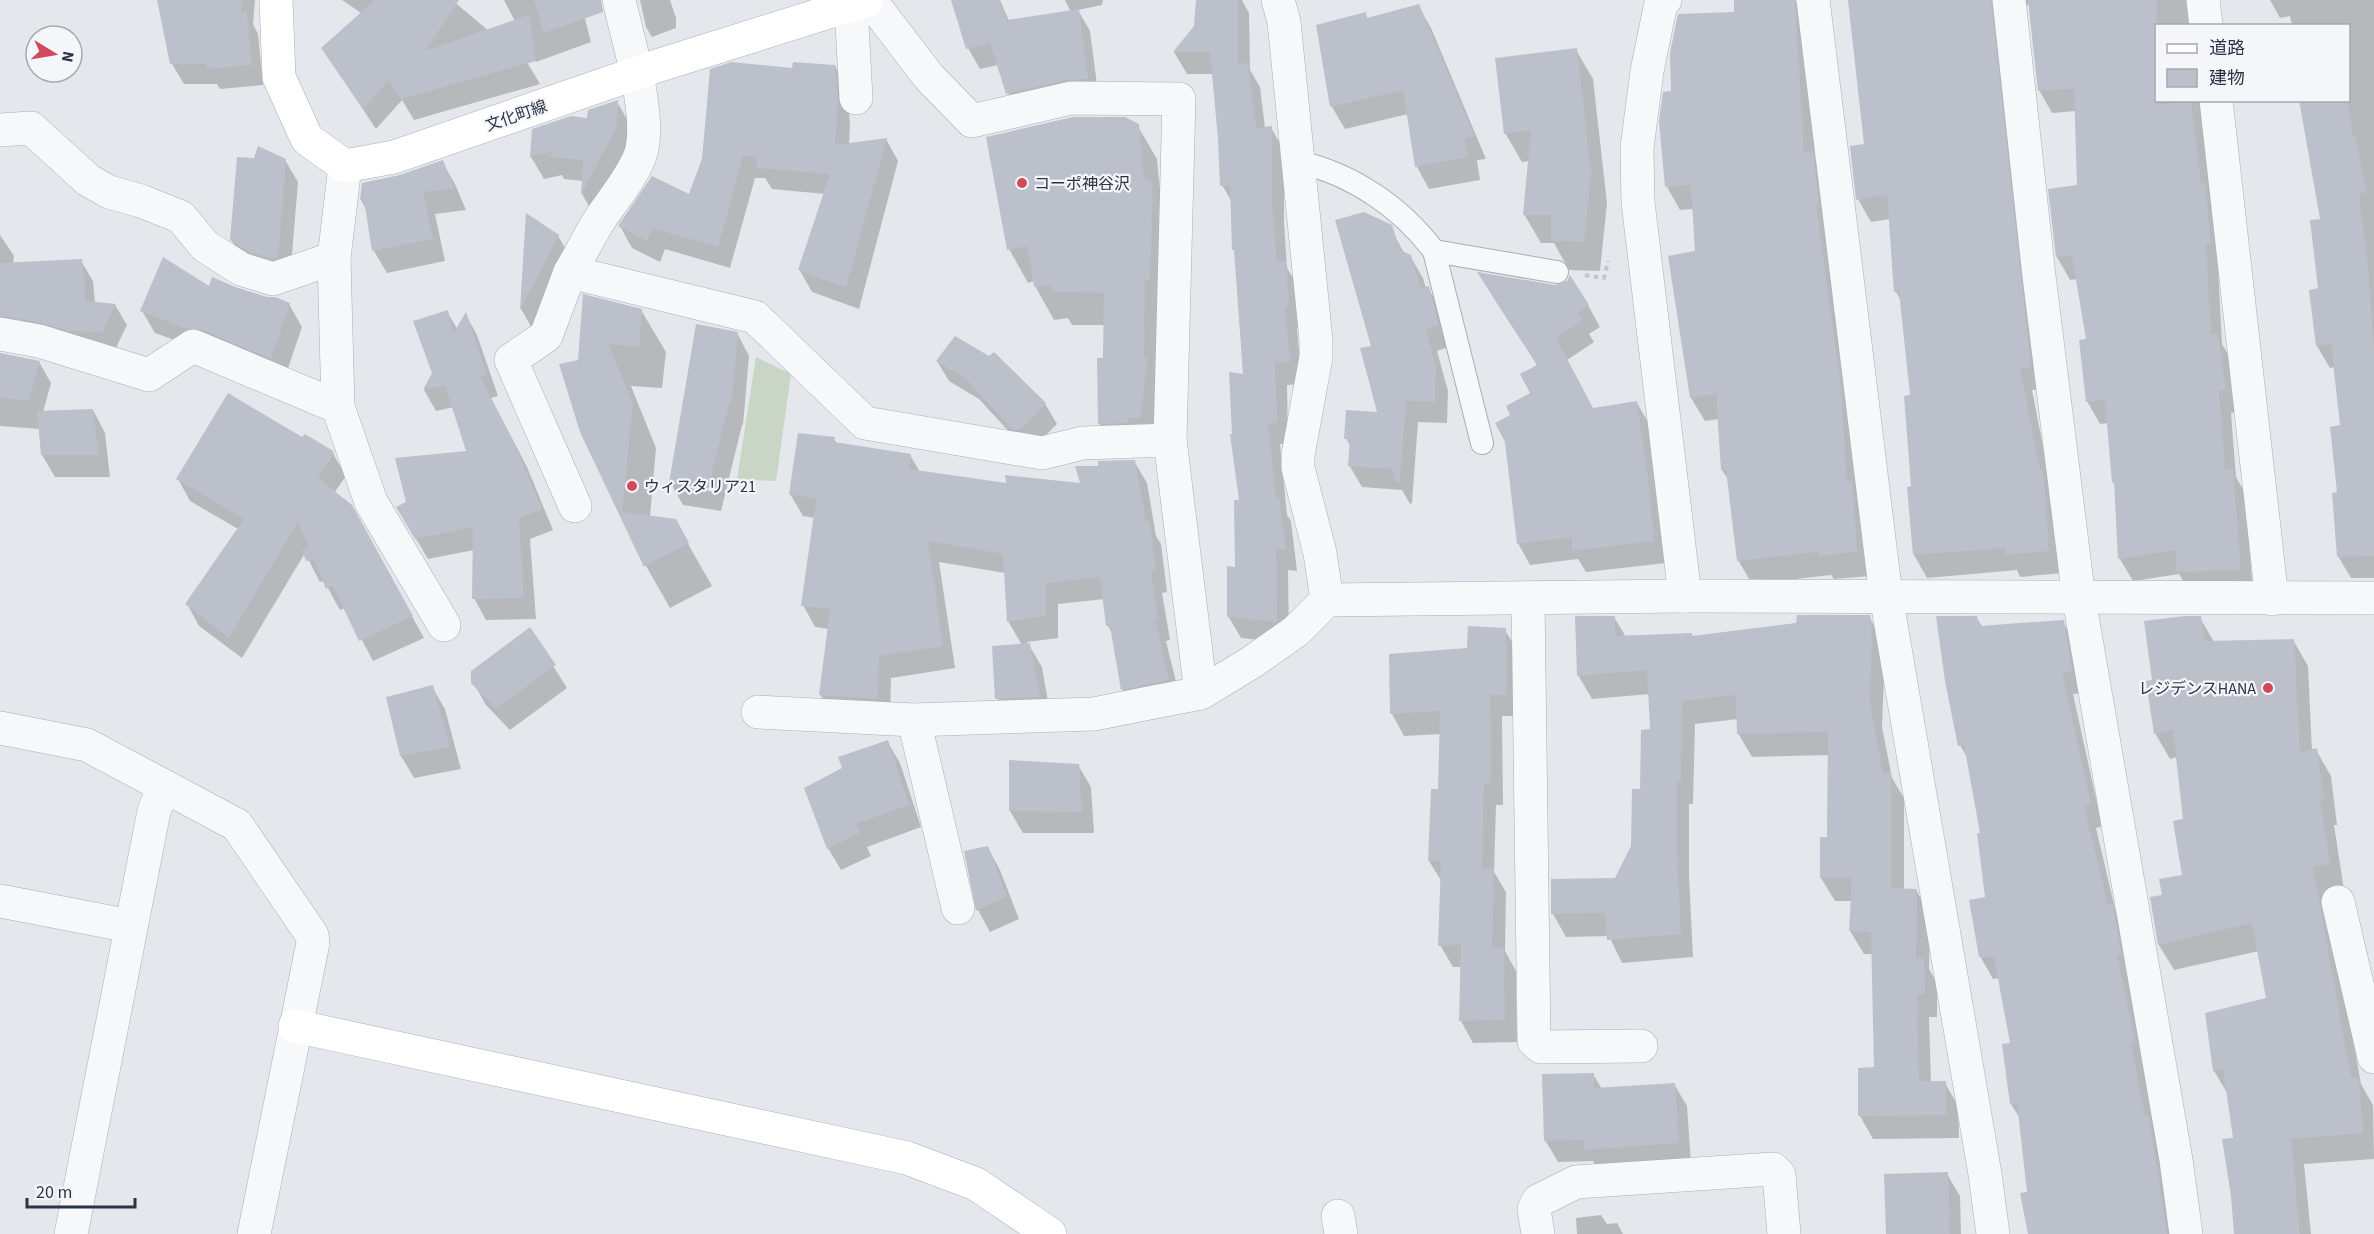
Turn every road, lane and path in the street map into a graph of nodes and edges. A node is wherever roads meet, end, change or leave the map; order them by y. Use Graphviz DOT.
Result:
graph roads {
  1 [pos="276,0"];
  2 [pos="619,0"];
  3 [pos="1278,0"];
  4 [pos="1665,0"];
  5 [pos="1814,0"];
  6 [pos="2009,0"];
  7 [pos="2203,0"];
  8 [pos="863,2"];
  9 [pos="2206,24"];
  10 [pos="636,74"];
  11 [pos="856,98"];
  12 [pos="2216,102"];
  13 [pos="0,130"];
  14 [pos="1299,162"];
  15 [pos="345,166"];
  16 [pos="1434,251"];
  17 [pos="1609,257"];
  18 [pos="334,258"];
  19 [pos="570,272"];
  20 [pos="1557,272"];
  21 [pos="0,334"];
  22 [pos="338,407"];
  23 [pos="1170,441"];
  24 [pos="1482,443"];
  25 [pos="575,506"];
  26 [pos="1685,596"];
  27 [pos="1886,596"];
  28 [pos="1528,598"];
  29 [pos="2374,598"];
  30 [pos="2079,599"];
  31 [pos="2272,599"];
  32 [pos="1327,600"];
  33 [pos="444,625"];
  34 [pos="1201,693"];
  35 [pos="758,712"];
  36 [pos="914,720"];
  37 [pos="0,728"];
  38 [pos="164,786"];
  39 [pos="0,901"];
  40 [pos="2338,902"];
  41 [pos="958,908"];
  42 [pos="130,926"];
  43 [pos="295,1026"];
  44 [pos="1641,1046"];
  45 [pos="2374,1057"];
  46 [pos="71,1234"];
  47 [pos="254,1234"];
  48 [pos="1050,1234"];
  49 [pos="1538,1234"];
  50 [pos="1784,1234"];
  51 [pos="1993,1234"];
  52 [pos="2186,1234"];
  1 -- 15 [label="street"];
  2 -- 10 [label="street"];
  3 -- 14 [label="street"];
  4 -- 26 [label="street"];
  5 -- 27 [label="street"];
  6 -- 30 [label="street"];
  7 -- 9 [label="street"];
  8 -- 10 [label="street, 文化町線"];
  8 -- 11 [label="street"];
  8 -- 23 [label="street"];
  10 -- 15 [label="street, 文化町線"];
  10 -- 19 [label="street"];
  12 -- 31 [label="street"];
  13 -- 18 [label="street"];
  14 -- 16 [label="lane"];
  14 -- 32 [label="street"];
  15 -- 18 [label="street"];
  16 -- 20 [label="lane"];
  16 -- 24 [label="lane"];
  17 -- 20 [label="path"];
  18 -- 22 [label="street"];
  19 -- 23 [label="street"];
  19 -- 25 [label="street"];
  21 -- 22 [label="street"];
  22 -- 33 [label="street"];
  23 -- 34 [label="street"];
  26 -- 27 [label="street"];
  26 -- 28 [label="street"];
  27 -- 30 [label="street"];
  27 -- 51 [label="street"];
  28 -- 32 [label="street"];
  28 -- 44 [label="street"];
  29 -- 31 [label="street"];
  30 -- 31 [label="street"];
  30 -- 52 [label="street"];
  32 -- 34 [label="street"];
  34 -- 36 [label="street"];
  35 -- 36 [label="street"];
  36 -- 41 [label="street"];
  37 -- 38 [label="street"];
  38 -- 42 [label="street"];
  38 -- 43 [label="street"];
  39 -- 42 [label="street"];
  40 -- 45 [label="street"];
  42 -- 46 [label="street"];
  43 -- 47 [label="street"];
  43 -- 48 [label="street"];
  49 -- 50 [label="street"];
}
